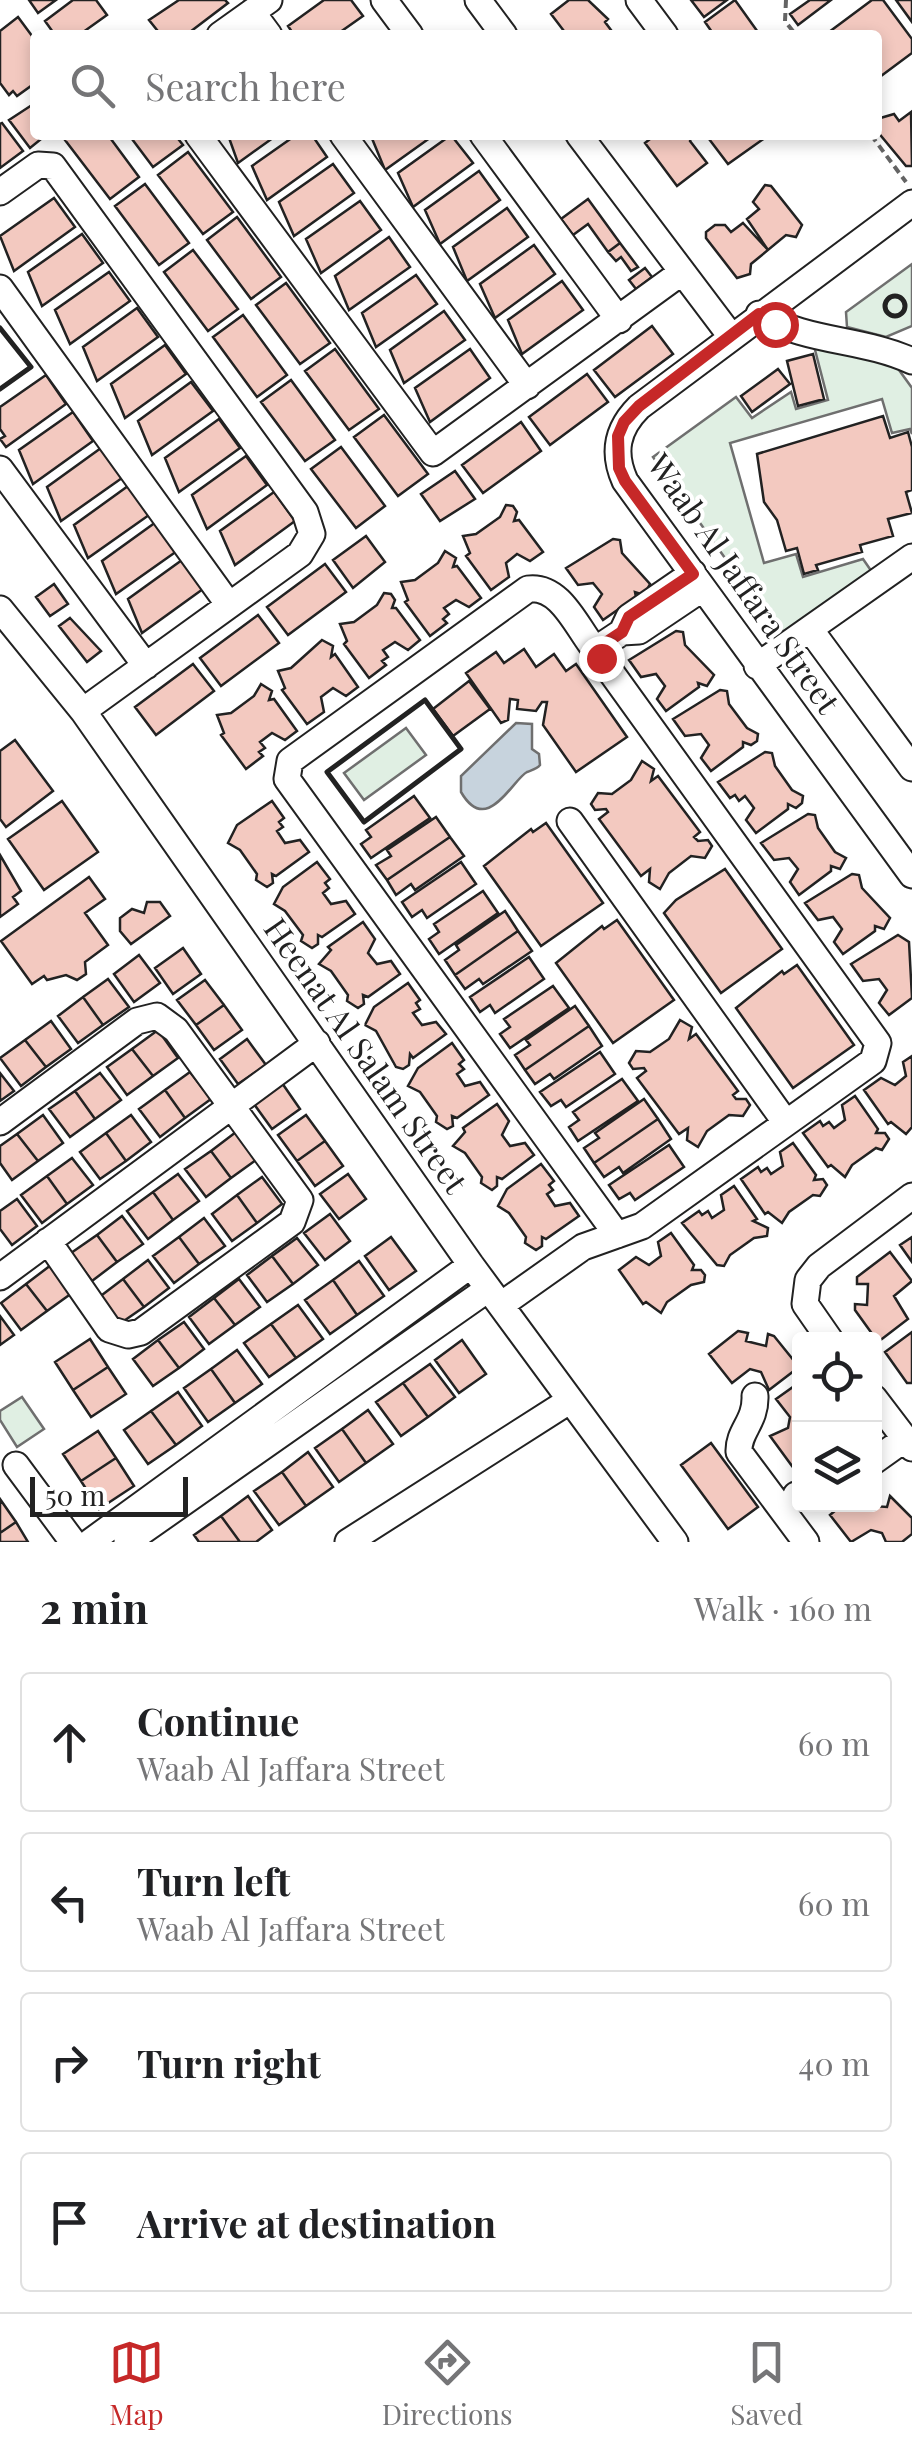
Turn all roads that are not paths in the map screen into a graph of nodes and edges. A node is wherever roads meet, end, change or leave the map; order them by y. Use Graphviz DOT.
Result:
graph roads {
  1 [pos="384,0"];
  2 [pos="478,0"];
  3 [pos="639,0"];
  4 [pos="261,6"];
  5 [pos="227,30"];
  6 [pos="406,30"];
  7 [pos="500,30"];
  8 [pos="660,30"];
  9 [pos="202,140"];
  10 [pos="346,140"];
  11 [pos="487,140"];
  12 [pos="583,140"];
  13 [pos="0,192"];
  14 [pos="912,203"];
  15 [pos="682,272"];
  16 [pos="0,288"];
  17 [pos="759,314"];
  18 [pos="619,320"];
  19 [pos="730,335"];
  20 [pos="909,355"];
  21 [pos="527,386"];
  22 [pos="0,469"];
  23 [pos="912,558"];
  24 [pos="698,581"];
  25 [pos="230,605"];
  26 [pos="0,610"];
  27 [pos="812,632"];
  28 [pos="595,650"];
  29 [pos="146,666"];
  30 [pos="757,666"];
  31 [pos="83,711"];
  32 [pos="912,768"];
  33 [pos="570,820"];
  34 [pos="912,875"];
  35 [pos="317,1044"];
  36 [pos="233,1105"];
  37 [pos="0,1122"];
  38 [pos="786,1123"];
  39 [pos="912,1196"];
  40 [pos="618,1235"];
  41 [pos="48,1242"];
  42 [pos="471,1265"];
  43 [pos="0,1277"];
  44 [pos="495,1297"];
  45 [pos="824,1332"];
  46 [pos="755,1396"];
  47 [pos="568,1400"];
  48 [pos="882,1415"];
  49 [pos="908,1443"];
  50 [pos="882,1458"];
  51 [pos="16,1466"];
  52 [pos="792,1495"];
  53 [pos="798,1512"];
  54 [pos="73,1542"];
  55 [pos="90,1542"];
  56 [pos="127,1542"];
  57 [pos="348,1542"];
  58 [pos="676,1542"];
  59 [pos="806,1542"];
  1 -- 6 [label="street"];
  2 -- 7 [label="street"];
  3 -- 8 [label="street"];
  4 -- 5 [label="street"];
  9 -- 21 [label="street"];
  10 -- 21 [label="street"];
  11 -- 18 [label="street"];
  12 -- 15 [label="street"];
  13 -- 25 [label="street"];
  14 -- 17 [label="street, Waab Al Jaffara Street"];
  15 -- 18 [label="street"];
  15 -- 19 [label="street"];
  16 -- 25 [label="street"];
  17 -- 19 [label="street, Waab Al Jaffara Street"];
  17 -- 20 [label="street"];
  18 -- 21 [label="street"];
  19 -- 24 [label="street, Waab Al Jaffara Street"];
  22 -- 29 [label="street"];
  23 -- 27 [label="street"];
  24 -- 28 [label="street"];
  24 -- 30 [label="street, Waab Al Jaffara Street"];
  25 -- 29 [label="street"];
  26 -- 31 [label="street, Heenat Al Salam Street"];
  27 -- 30 [label="street"];
  27 -- 32 [label="street"];
  28 -- 38 [label="street"];
  28 -- 40 [label="street"];
  29 -- 31 [label="street"];
  30 -- 34 [label="street, Waab Al Jaffara Street"];
  31 -- 35 [label="street, Heenat Al Salam Street"];
  33 -- 38 [label="street"];
  35 -- 36 [label="street"];
  35 -- 42 [label="street, Heenat Al Salam Street"];
  36 -- 37 [label="street"];
  36 -- 41 [label="street"];
  36 -- 41 [label="street"];
  38 -- 40 [label="street"];
  39 -- 45 [label="street"];
  40 -- 44 [label="street"];
  41 -- 43 [label="street"];
  42 -- 44 [label="street, Heenat Al Salam Street"];
  42 -- 55 [label="street"];
  44 -- 47 [label="street, Heenat Al Salam Street"];
  44 -- 56 [label="street"];
  46 -- 52 [label="street"];
  47 -- 57 [label="street"];
  47 -- 58 [label="street, Heenat Al Salam Street"];
  48 -- 49 [label="street"];
  49 -- 50 [label="street"];
  51 -- 54 [label="street"];
  53 -- 59 [label="street"];
}
